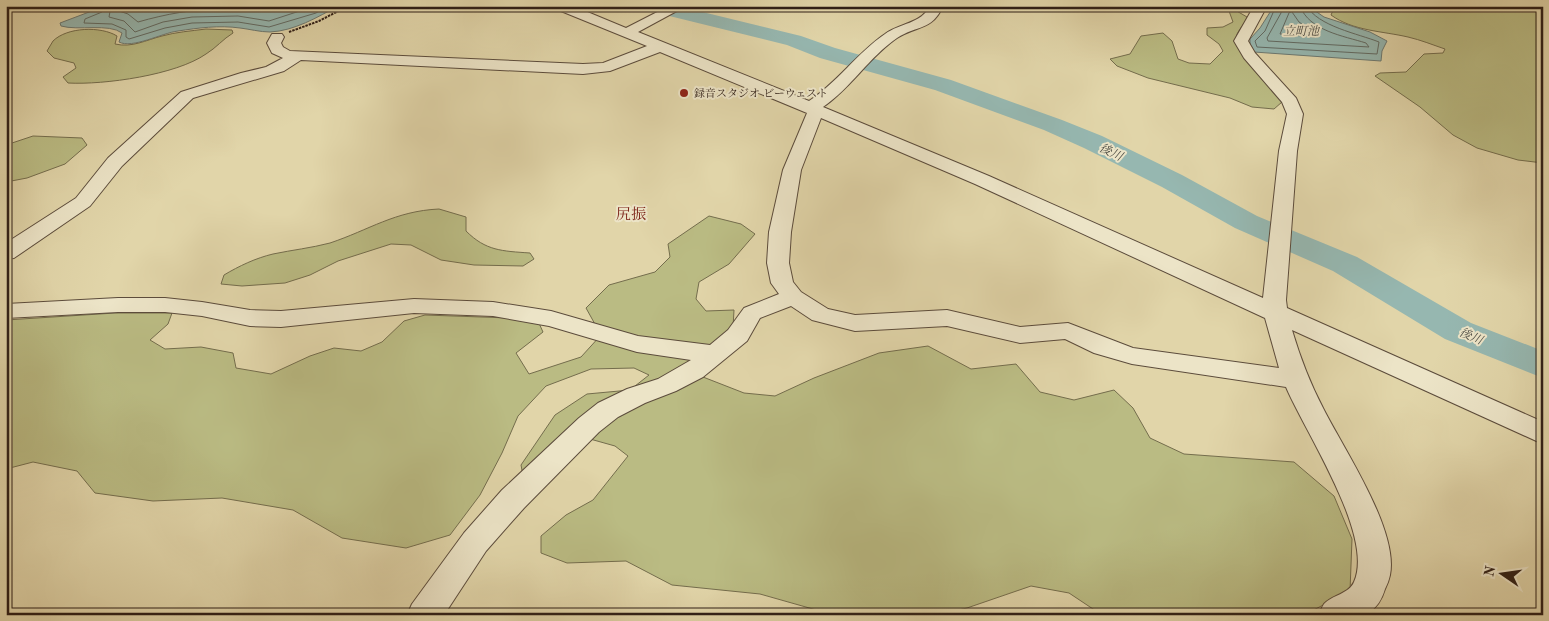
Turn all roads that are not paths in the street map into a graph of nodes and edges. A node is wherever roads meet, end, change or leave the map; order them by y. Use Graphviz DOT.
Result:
graph roads {
  1 [pos="561,6"];
  2 [pos="680,6"];
  3 [pos="937,6"];
  4 [pos="1261,6"];
  5 [pos="626,33"];
  6 [pos="277,37"];
  7 [pos="658,47"];
  8 [pos="297,56"];
  9 [pos="814,110"];
  10 [pos="6,253"];
  11 [pos="793,297"];
  12 [pos="6,311"];
  13 [pos="1276,313"];
  14 [pos="717,354"];
  15 [pos="1296,379"];
  16 [pos="1543,434"];
  17 [pos="424,615"];
  18 [pos="1336,615"];
  1 -- 5 [label="street"];
  2 -- 5 [label="street"];
  3 -- 9 [label="street"];
  4 -- 13 [label="street"];
  5 -- 7 [label="street"];
  6 -- 8 [label="street"];
  7 -- 8 [label="street"];
  7 -- 9 [label="street"];
  8 -- 10 [label="street"];
  9 -- 11 [label="street"];
  9 -- 13 [label="street"];
  11 -- 14 [label="street"];
  11 -- 15 [label="street"];
  12 -- 14 [label="street"];
  13 -- 15 [label="street"];
  13 -- 16 [label="street"];
  14 -- 17 [label="street"];
  15 -- 18 [label="street"];
}
